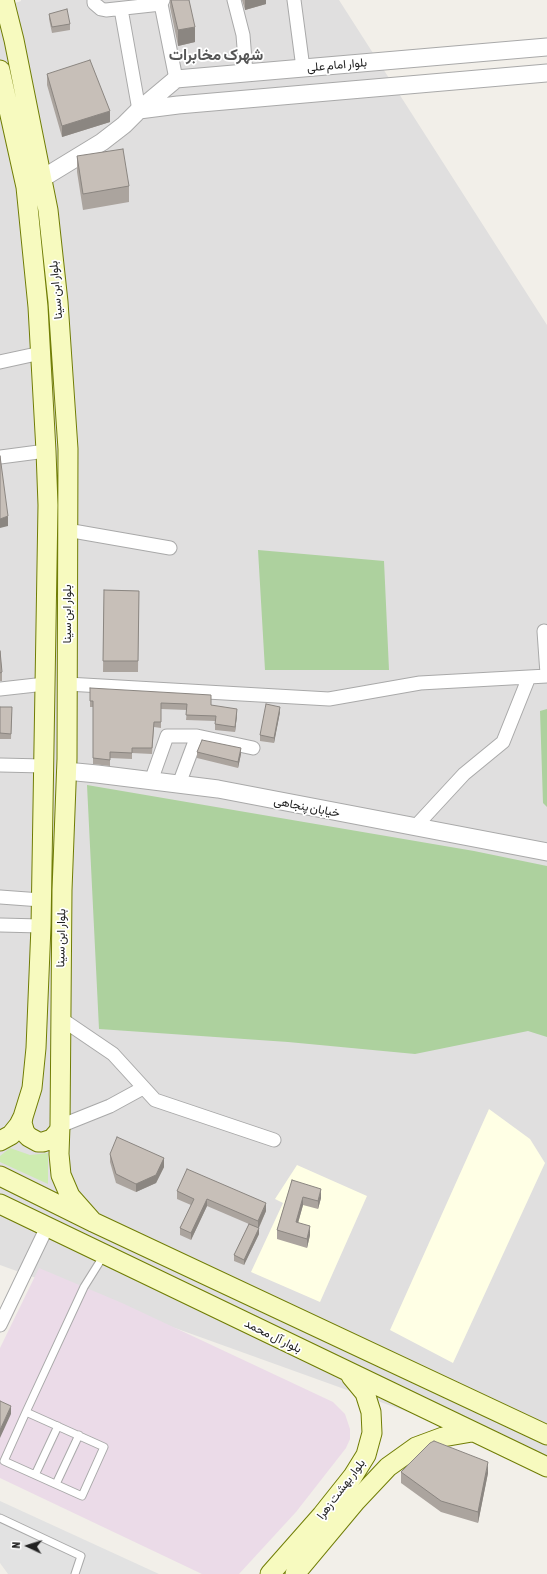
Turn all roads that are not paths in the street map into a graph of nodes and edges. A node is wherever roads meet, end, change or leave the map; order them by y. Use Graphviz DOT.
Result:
graph roads {
  1 [pos="4,0"];
  2 [pos="94,0"];
  3 [pos="234,0"];
  4 [pos="294,0"];
  5 [pos="162,2"];
  6 [pos="121,9"];
  7 [pos="547,47"];
  8 [pos="303,68"];
  9 [pos="0,70"];
  10 [pos="246,73"];
  11 [pos="547,73"];
  12 [pos="176,79"];
  13 [pos="3,96"];
  14 [pos="139,110"];
  15 [pos="43,178"];
  16 [pos="26,187"];
  17 [pos="41,353"];
  18 [pos="0,362"];
  19 [pos="46,451"];
  20 [pos="0,457"];
  21 [pos="67,530"];
  22 [pos="170,548"];
  23 [pos="544,631"];
  24 [pos="547,675"];
  25 [pos="529,677"];
  26 [pos="45,684"];
  27 [pos="67,684"];
  28 [pos="0,689"];
  29 [pos="197,736"];
  30 [pos="253,748"];
  31 [pos="0,765"];
  32 [pos="44,766"];
  33 [pos="66,771"];
  34 [pos="151,781"];
  35 [pos="179,784"];
  36 [pos="415,827"];
  37 [pos="547,852"];
  38 [pos="0,897"];
  39 [pos="41,900"];
  40 [pos="0,925"];
  41 [pos="41,926"];
  42 [pos="60,1018"];
  43 [pos="143,1088"];
  44 [pos="23,1117"];
  45 [pos="60,1126"];
  46 [pos="274,1140"];
  47 [pos="0,1142"];
  48 [pos="0,1176"];
  49 [pos="0,1204"];
  50 [pos="93,1222"];
  51 [pos="47,1227"];
  52 [pos="104,1255"];
  53 [pos="0,1326"];
  54 [pos="347,1372"];
  55 [pos="26,1412"];
  56 [pos="58,1426"];
  57 [pos="472,1432"];
  58 [pos="79,1435"];
  59 [pos="547,1435"];
  60 [pos="367,1451"];
  61 [pos="388,1467"];
  62 [pos="547,1467"];
  63 [pos="35,1475"];
  64 [pos="56,1484"];
  65 [pos="0,1518"];
  66 [pos="75,1574"];
  67 [pos="270,1574"];
  68 [pos="295,1574"];
  1 -- 15 [label="main road, بلوار ابن سینا"];
  2 -- 6 [label="street"];
  3 -- 10 [label="street"];
  4 -- 8 [label="street"];
  5 -- 6 [label="street"];
  5 -- 12 [label="street"];
  6 -- 14 [label="street"];
  7 -- 8 [label="street, بلوار امام علی"];
  8 -- 10 [label="street, بلوار امام علی"];
  9 -- 13 [label="main road, بلوار ابن سینا"];
  10 -- 12 [label="street, بلوار امام علی"];
  11 -- 14 [label="street"];
  12 -- 14 [label="street"];
  13 -- 16 [label="main road, بلوار ابن سینا"];
  14 -- 15 [label="street"];
  15 -- 16 [label="main road"];
  15 -- 21 [label="main road, بلوار ابن سینا"];
  16 -- 17 [label="main road, بلوار ابن سینا"];
  17 -- 18 [label="street"];
  17 -- 19 [label="main road, بلوار ابن سینا"];
  19 -- 20 [label="street"];
  19 -- 26 [label="main road, بلوار ابن سینا"];
  21 -- 22 [label="street"];
  21 -- 27 [label="main road, بلوار ابن سینا"];
  23 -- 24 [label="street"];
  24 -- 25 [label="street"];
  25 -- 27 [label="street"];
  25 -- 36 [label="street"];
  26 -- 28 [label="street"];
  26 -- 32 [label="main road, بلوار ابن سینا"];
  27 -- 33 [label="main road, بلوار ابن سینا"];
  29 -- 30 [label="street"];
  29 -- 34 [label="street"];
  29 -- 35 [label="street"];
  31 -- 32 [label="street"];
  32 -- 39 [label="main road, بلوار ابن سینا"];
  33 -- 34 [label="street, خیابان پنجاهی"];
  33 -- 42 [label="main road, بلوار ابن سینا"];
  34 -- 35 [label="street, خیابان پنجاهی"];
  35 -- 36 [label="street, خیابان پنجاهی"];
  36 -- 37 [label="street, خیابان پنجاهی"];
  38 -- 39 [label="street"];
  39 -- 41 [label="main road, بلوار ابن سینا"];
  40 -- 41 [label="street"];
  41 -- 44 [label="main road, بلوار ابن سینا"];
  42 -- 43 [label="street"];
  42 -- 45 [label="main road, بلوار ابن سینا"];
  43 -- 45 [label="street"];
  43 -- 46 [label="street"];
  44 -- 45 [label="main road"];
  44 -- 47 [label="main road, بلوار ابن سینا"];
  45 -- 50 [label="main road, بلوار ابن سینا"];
  48 -- 50 [label="main road"];
  49 -- 51 [label="main road, بلوار آل محمد"];
  50 -- 59 [label="main road"];
  51 -- 52 [label="main road, بلوار آل محمد"];
  51 -- 53 [label="street"];
  52 -- 54 [label="main road, بلوار آل محمد"];
  52 -- 55 [label="lane"];
  54 -- 57 [label="main road, بلوار آل محمد"];
  54 -- 60 [label="main road, بلوار بهشت زهرا"];
  55 -- 56 [label="lane"];
  55 -- 63 [label="lane"];
  56 -- 58 [label="lane"];
  56 -- 63 [label="lane"];
  57 -- 61 [label="main road, بلوار بهشت زهرا"];
  57 -- 62 [label="main road, بلوار آل محمد"];
  58 -- 64 [label="lane"];
  58 -- 64 [label="lane"];
  60 -- 61 [label="main road"];
  60 -- 67 [label="main road, بلوار بهشت زهرا"];
  61 -- 68 [label="main road, بلوار بهشت زهرا"];
  63 -- 64 [label="lane"];
  65 -- 66 [label="lane"];
}
